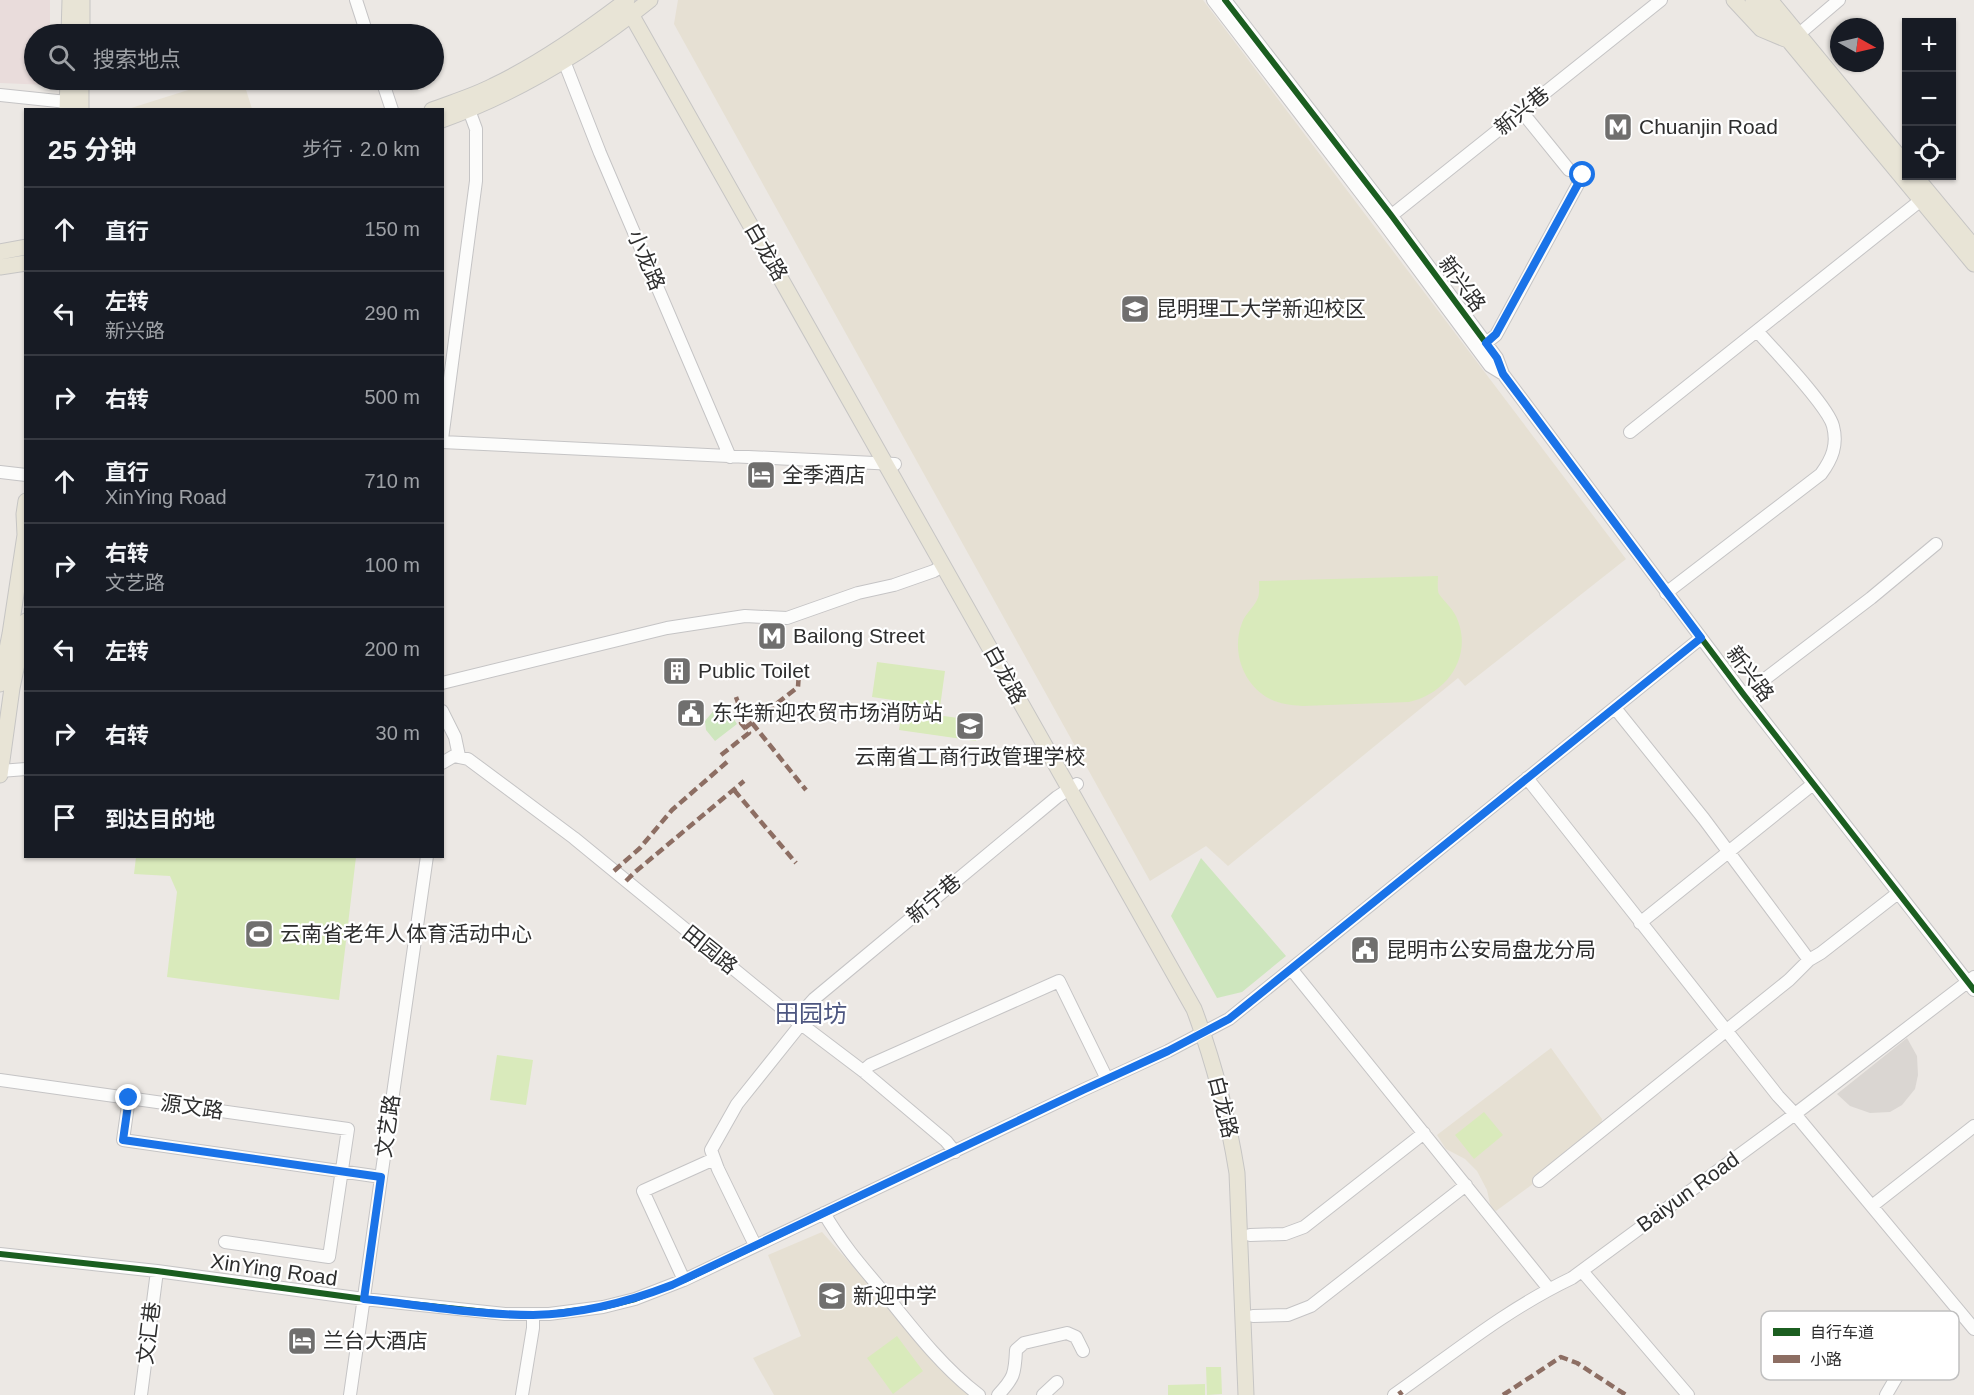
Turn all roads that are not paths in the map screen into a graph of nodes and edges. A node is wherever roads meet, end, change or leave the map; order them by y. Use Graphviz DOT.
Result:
graph roads {
  1 [pos="70,0"];
  2 [pos="82,0"];
  3 [pos="356,0"];
  4 [pos="1213,0"];
  5 [pos="1226,0"];
  6 [pos="1661,0"];
  7 [pos="1734,0"];
  8 [pos="1753,0"];
  9 [pos="1770,0"];
  10 [pos="1839,0"];
  11 [pos="632,4"];
  12 [pos="69,24"];
  13 [pos="82,24"];
  14 [pos="364,24"];
  15 [pos="1795,38"];
  16 [pos="564,61"];
  17 [pos="68,90"];
  18 [pos="81,90"];
  19 [pos="385,90"];
  20 [pos="0,95"];
  21 [pos="67,106"];
  22 [pos="81,108"];
  23 [pos="391,108"];
  24 [pos="437,108"];
  25 [pos="469,110"];
  26 [pos="1522,112"];
  27 [pos="444,119"];
  28 [pos="1902,160"];
  29 [pos="1569,170"];
  30 [pos="1583,175"];
  31 [pos="1919,180"];
  32 [pos="1921,200"];
  33 [pos="1387,218"];
  34 [pos="24,247"];
  35 [pos="1974,247"];
  36 [pos="0,252"];
  37 [pos="24,262"];
  38 [pos="1974,264"];
  39 [pos="0,267"];
  40 [pos="1757,330"];
  41 [pos="1486,343"];
  42 [pos="1503,374"];
  43 [pos="444,426"];
  44 [pos="1630,432"];
  45 [pos="444,441"];
  46 [pos="730,457"];
  47 [pos="891,464"];
  48 [pos="0,472"];
  49 [pos="24,476"];
  50 [pos="1936,544"];
  51 [pos="24,545"];
  52 [pos="942,566"];
  53 [pos="1666,593"];
  54 [pos="24,625"];
  55 [pos="1701,638"];
  56 [pos="13,650"];
  57 [pos="444,683"];
  58 [pos="0,684"];
  59 [pos="1744,695"];
  60 [pos="1615,708"];
  61 [pos="444,715"];
  62 [pos="459,756"];
  63 [pos="444,762"];
  64 [pos="24,769"];
  65 [pos="0,771"];
  66 [pos="0,775"];
  67 [pos="1527,778"];
  68 [pos="1813,784"];
  69 [pos="1073,787"];
  70 [pos="1728,851"];
  71 [pos="427,858"];
  72 [pos="1898,893"];
  73 [pos="1640,923"];
  74 [pos="1809,960"];
  75 [pos="1292,970"];
  76 [pos="1972,983"];
  77 [pos="798,1022"];
  78 [pos="1726,1028"];
  79 [pos="1207,1031"];
  80 [pos="863,1071"];
  81 [pos="1107,1079"];
  82 [pos="0,1080"];
  83 [pos="129,1098"];
  84 [pos="1795,1114"];
  85 [pos="1974,1126"];
  86 [pos="1424,1133"];
  87 [pos="955,1152"];
  88 [pos="714,1159"];
  89 [pos="342,1171"];
  90 [pos="381,1177"];
  91 [pos="1539,1180"];
  92 [pos="1466,1185"];
  93 [pos="1872,1206"];
  94 [pos="824,1213"];
  95 [pos="1250,1235"];
  96 [pos="225,1242"];
  97 [pos="754,1245"];
  98 [pos="0,1254"];
  99 [pos="157,1271"];
  100 [pos="1582,1271"];
  101 [pos="684,1280"];
  102 [pos="1549,1289"];
  103 [pos="364,1299"];
  104 [pos="533,1315"];
  105 [pos="1253,1316"];
  106 [pos="1974,1329"];
  107 [pos="1083,1351"];
  108 [pos="1895,1380"];
  109 [pos="1057,1382"];
  110 [pos="141,1395"];
  111 [pos="350,1395"];
  112 [pos="522,1395"];
  113 [pos="979,1395"];
  114 [pos="998,1395"];
  115 [pos="1043,1395"];
  116 [pos="1246,1395"];
  117 [pos="1255,1395"];
  118 [pos="1394,1395"];
  119 [pos="1688,1395"];
  120 [pos="1886,1395"];
  1 -- 12 [label="main road"];
  2 -- 13 [label="main road"];
  3 -- 14 [label="street"];
  4 -- 33 [label="street, 新兴路"];
  5 -- 33 [label="street, 新兴路"];
  6 -- 26 [label="street, 新兴巷"];
  7 -- 15 [label="main road"];
  8 -- 15 [label="main road"];
  9 -- 15 [label="main road"];
  10 -- 15 [label="street"];
  11 -- 16 [label="main road"];
  11 -- 24 [label="main road"];
  11 -- 47 [label="main road, 白龙路"];
  15 -- 28 [label="main road"];
  15 -- 32 [label="main road"];
  16 -- 25 [label="main road"];
  16 -- 46 [label="street, 小龙路"];
  17 -- 21 [label="main road"];
  18 -- 22 [label="main road"];
  19 -- 23 [label="street"];
  20 -- 21 [label="street"];
  25 -- 27 [label="main road"];
  25 -- 43 [label="street"];
  26 -- 29 [label="street"];
  26 -- 33 [label="street, 新兴巷"];
  30 -- 41 [label="street"];
  31 -- 35 [label="main road"];
  32 -- 38 [label="main road"];
  32 -- 40 [label="street"];
  33 -- 41 [label="street, 新兴路"];
  33 -- 42 [label="street, 新兴路"];
  34 -- 36 [label="main road"];
  37 -- 39 [label="main road"];
  40 -- 44 [label="street"];
  40 -- 53 [label="street"];
  41 -- 42 [label="street, 新兴路"];
  42 -- 53 [label="street, 新兴路"];
  45 -- 46 [label="street"];
  46 -- 47 [label="street"];
  47 -- 52 [label="main road, 白龙路"];
  47 -- 69 [label="main road, 白龙路"];
  48 -- 49 [label="street"];
  50 -- 59 [label="street"];
  51 -- 56 [label="main road"];
  52 -- 57 [label="street"];
  52 -- 69 [label="main road, 白龙路"];
  53 -- 55 [label="street, 新兴路"];
  54 -- 56 [label="main road"];
  55 -- 59 [label="street, 新兴路"];
  55 -- 60 [label="street, XinYing Road"];
  56 -- 58 [label="main road"];
  56 -- 65 [label="main road"];
  59 -- 68 [label="street, 新兴路"];
  60 -- 67 [label="street, XinYing Road"];
  60 -- 70 [label="street"];
  61 -- 62 [label="street"];
  62 -- 63 [label="street"];
  62 -- 77 [label="street, 田园路"];
  64 -- 65 [label="street"];
  65 -- 66 [label="main road"];
  67 -- 73 [label="street"];
  67 -- 75 [label="street, XinYing Road"];
  68 -- 70 [label="street"];
  68 -- 72 [label="street, 新兴路"];
  69 -- 77 [label="street, 新宁巷"];
  69 -- 79 [label="main road, 白龙路"];
  70 -- 73 [label="street"];
  70 -- 74 [label="street"];
  71 -- 90 [label="street, 文艺路"];
  72 -- 74 [label="street"];
  72 -- 76 [label="street, 新兴路"];
  73 -- 78 [label="street"];
  74 -- 78 [label="street"];
  75 -- 79 [label="street, XinYing Road"];
  75 -- 86 [label="street"];
  76 -- 84 [label="street, Baiyun Road"];
  77 -- 80 [label="street, 田园路"];
  77 -- 88 [label="street, 新宁巷"];
  78 -- 84 [label="street"];
  78 -- 91 [label="street"];
  79 -- 81 [label="street, XinYing Road"];
  79 -- 95 [label="main road, 白龙路"];
  79 -- 116 [label="main road, 白龙路"];
  80 -- 81 [label="street"];
  80 -- 87 [label="street, 田园路"];
  81 -- 87 [label="street, XinYing Road"];
  82 -- 83 [label="street, 源文路"];
  83 -- 89 [label="street, 源文路"];
  83 -- 89 [label="street"];
  84 -- 93 [label="street"];
  84 -- 100 [label="street, Baiyun Road"];
  85 -- 93 [label="street"];
  86 -- 92 [label="street"];
  86 -- 95 [label="street"];
  87 -- 94 [label="street, XinYing Road"];
  88 -- 97 [label="street"];
  88 -- 101 [label="street"];
  89 -- 90 [label="street"];
  89 -- 96 [label="street"];
  90 -- 103 [label="street, 文艺路"];
  92 -- 102 [label="street"];
  92 -- 105 [label="street"];
  93 -- 106 [label="street"];
  94 -- 97 [label="street, XinYing Road"];
  94 -- 113 [label="street"];
  95 -- 105 [label="main road, 白龙路"];
  97 -- 101 [label="street, XinYing Road"];
  98 -- 99 [label="street, XinYing Road"];
  99 -- 103 [label="street, XinYing Road"];
  99 -- 110 [label="street, 文汇巷"];
  100 -- 102 [label="street, Baiyun Road"];
  100 -- 119 [label="street"];
  101 -- 104 [label="street, XinYing Road"];
  102 -- 118 [label="street, Baiyun Road"];
  103 -- 104 [label="street, XinYing Road"];
  103 -- 111 [label="street, 文艺路"];
  104 -- 112 [label="street"];
  105 -- 117 [label="main road, 白龙路"];
  107 -- 114 [label="street"];
  108 -- 120 [label="street"];
  109 -- 115 [label="street"];
}
